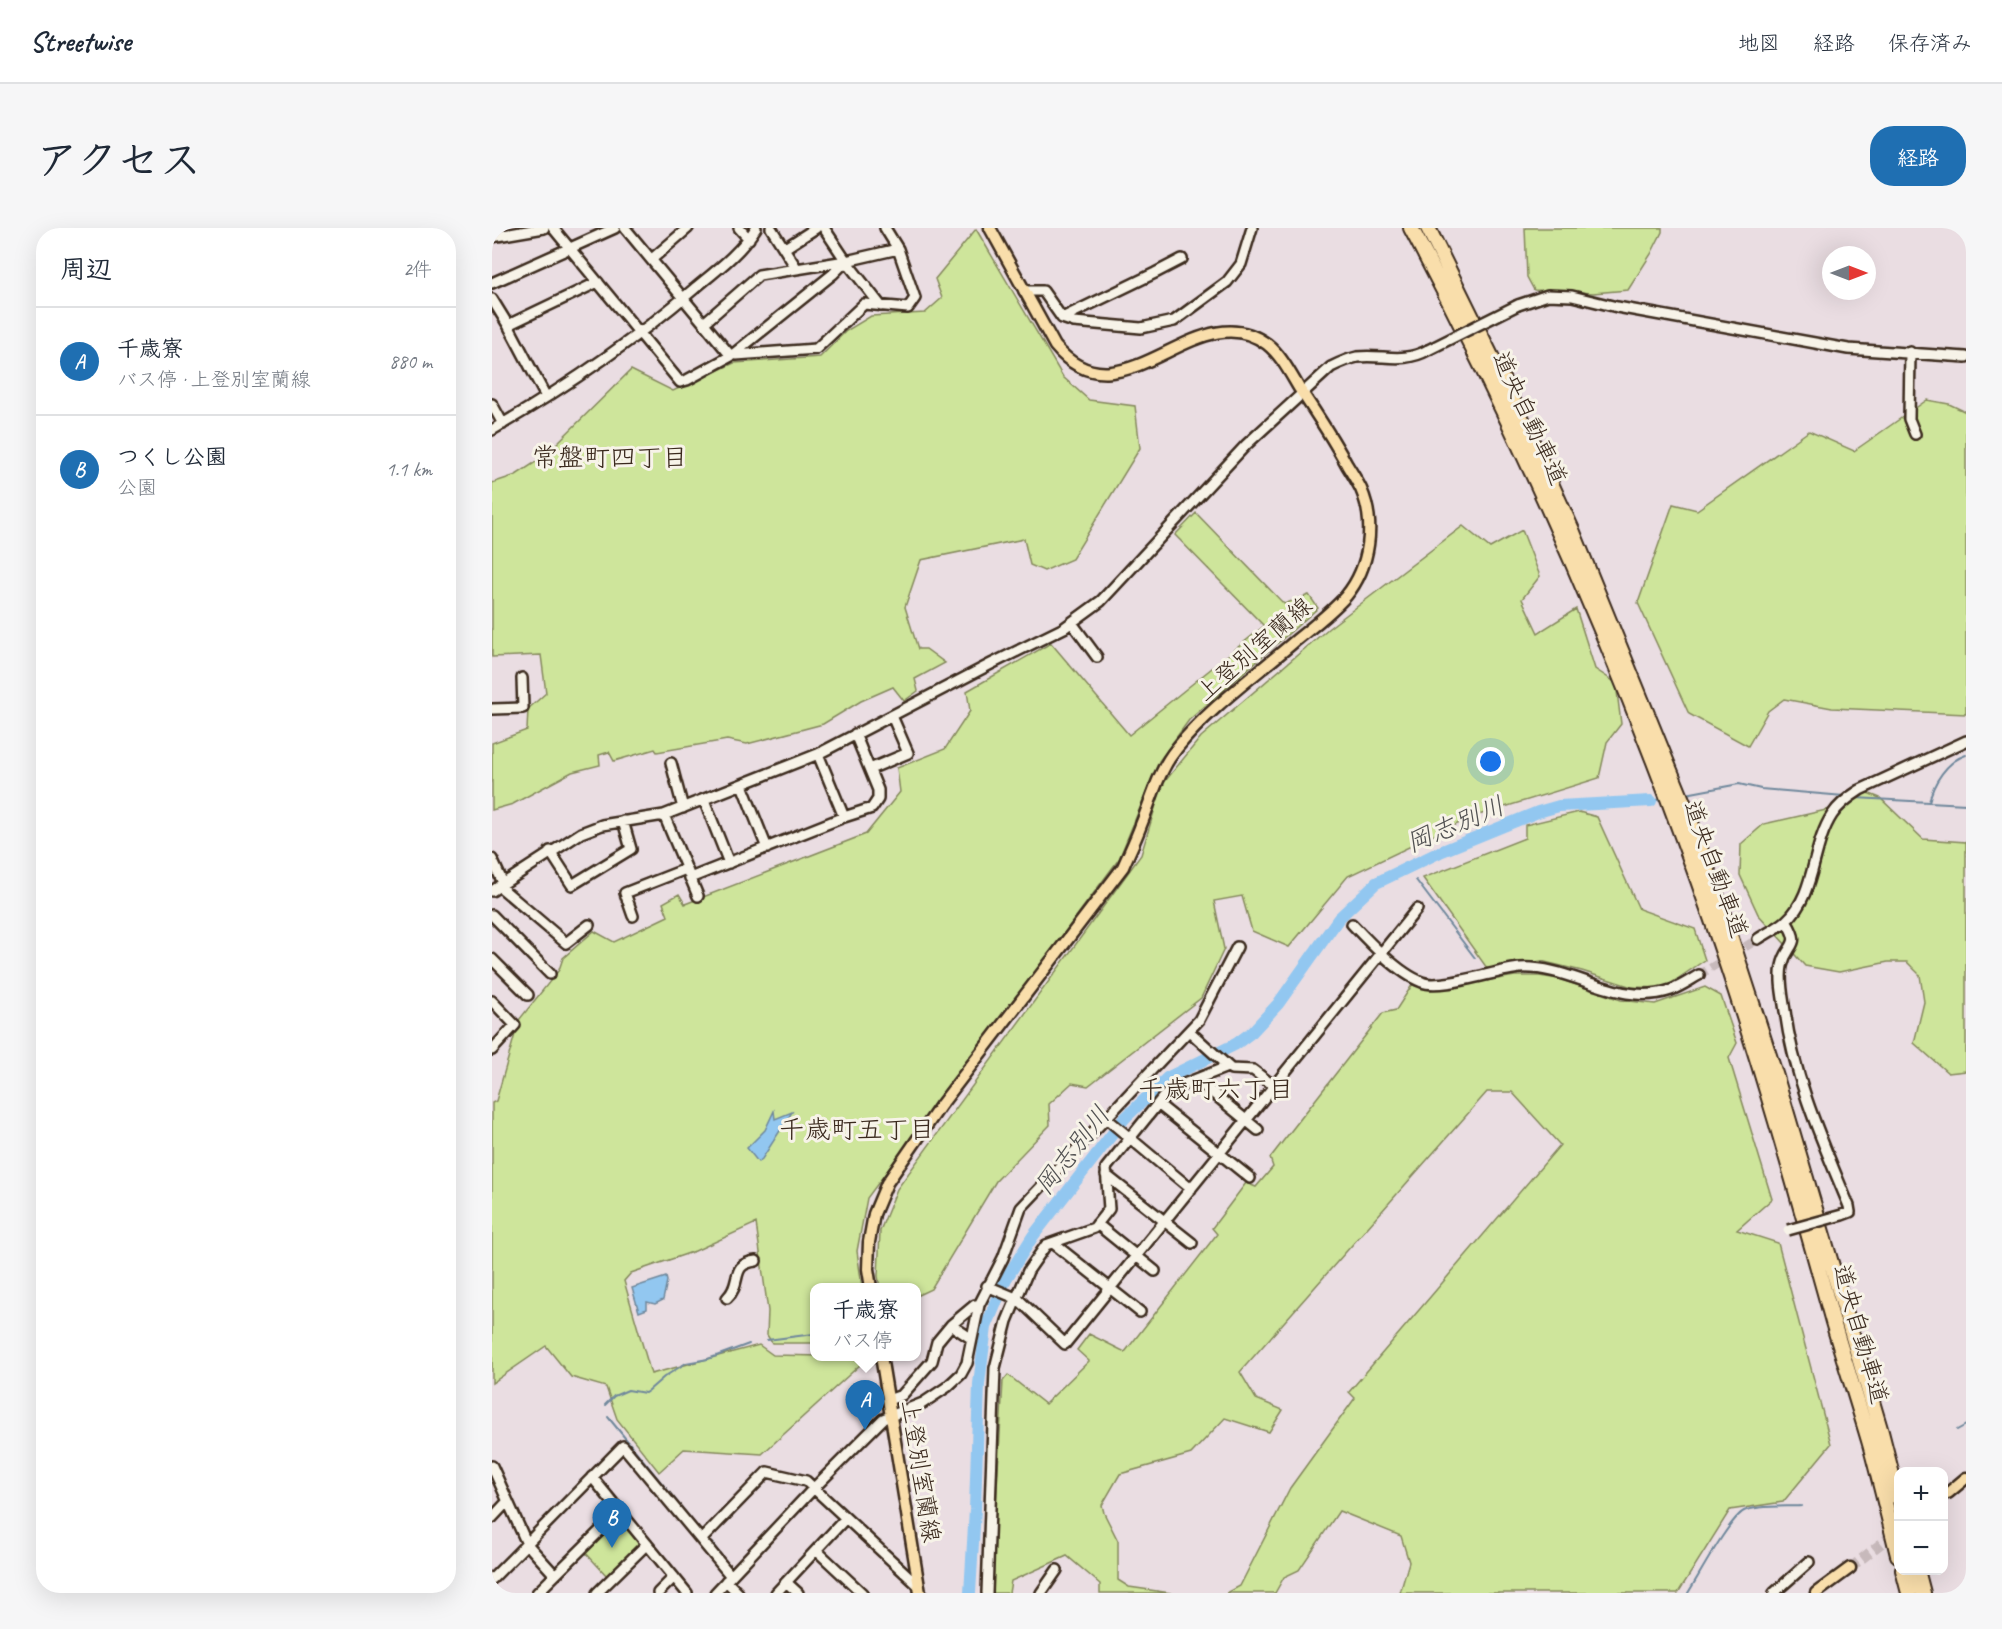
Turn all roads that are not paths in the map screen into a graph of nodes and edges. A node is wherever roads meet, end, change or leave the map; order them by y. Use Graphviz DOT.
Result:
graph roads {
  1 [pos="544,228"];
  2 [pos="553,228"];
  3 [pos="615,228"];
  4 [pos="625,228"];
  5 [pos="671,228"];
  6 [pos="688,228"];
  7 [pos="739,228"];
  8 [pos="756,228"];
  9 [pos="771,228"];
  10 [pos="816,228"];
  11 [pos="824,228"];
  12 [pos="990,228"];
  13 [pos="1252,228"];
  14 [pos="1411,228"];
  15 [pos="1428,228"];
  16 [pos="890,230"];
  17 [pos="492,237"];
  18 [pos="678,237"];
  19 [pos="749,239"];
  20 [pos="570,247"];
  21 [pos="785,248"];
  22 [pos="898,249"];
  23 [pos="651,259"];
  24 [pos="1182,259"];
  25 [pos="846,261"];
  26 [pos="797,269"];
  27 [pos="598,282"];
  28 [pos="492,283"];
  29 [pos="1024,291"];
  30 [pos="684,298"];
  31 [pos="492,299"];
  32 [pos="881,306"];
  33 [pos="1062,318"];
  34 [pos="704,323"];
  35 [pos="508,326"];
  36 [pos="641,333"];
  37 [pos="1911,352"];
  38 [pos="731,356"];
  39 [pos="1966,357"];
  40 [pos="1302,392"];
  41 [pos="546,396"];
  42 [pos="1910,401"];
  43 [pos="1921,401"];
  44 [pos="492,404"];
  45 [pos="503,424"];
  46 [pos="492,430"];
  47 [pos="1915,434"];
  48 [pos="1072,624"];
  49 [pos="1097,657"];
  50 [pos="522,678"];
  51 [pos="492,709"];
  52 [pos="892,716"];
  53 [pos="855,734"];
  54 [pos="1966,741"];
  55 [pos="818,754"];
  56 [pos="671,763"];
  57 [pos="870,769"];
  58 [pos="742,785"];
  59 [pos="704,800"];
  60 [pos="683,808"];
  61 [pos="664,815"];
  62 [pos="844,817"];
  63 [pos="623,821"];
  64 [pos="767,848"];
  65 [pos="550,852"];
  66 [pos="492,859"];
  67 [pos="729,863"];
  68 [pos="686,869"];
  69 [pos="690,878"];
  70 [pos="498,887"];
  71 [pos="698,896"];
  72 [pos="1417,909"];
  73 [pos="492,915"];
  74 [pos="633,916"];
  75 [pos="1786,921"];
  76 [pos="1352,924"];
  77 [pos="589,925"];
  78 [pos="1758,939"];
  79 [pos="1237,947"];
  80 [pos="1381,953"];
  81 [pos="492,958"];
  82 [pos="550,974"];
  83 [pos="1699,975"];
  84 [pos="528,995"];
  85 [pos="492,1001"];
  86 [pos="1189,1031"];
  87 [pos="493,1048"];
  88 [pos="1226,1065"];
  89 [pos="1197,1080"];
  90 [pos="1274,1086"];
  91 [pos="1158,1104"];
  92 [pos="1109,1120"];
  93 [pos="1246,1121"];
  94 [pos="1258,1130"];
  95 [pos="1131,1138"];
  96 [pos="1220,1153"];
  97 [pos="1106,1175"];
  98 [pos="1250,1178"];
  99 [pos="1191,1189"];
  100 [pos="1164,1222"];
  101 [pos="1097,1224"];
  102 [pos="1788,1230"];
  103 [pos="1053,1243"];
  104 [pos="1192,1243"];
  105 [pos="1136,1256"];
  106 [pos="756,1261"];
  107 [pos="1155,1271"];
  108 [pos="870,1283"];
  109 [pos="992,1288"];
  110 [pos="1110,1288"];
  111 [pos="727,1298"];
  112 [pos="1015,1298"];
  113 [pos="979,1305"];
  114 [pos="1140,1312"];
  115 [pos="951,1325"];
  116 [pos="972,1339"];
  117 [pos="882,1361"];
  118 [pos="888,1400"];
  119 [pos="891,1416"];
  120 [pos="492,1466"];
  121 [pos="592,1477"];
  122 [pos="1966,1478"];
  123 [pos="1894,1480"];
  124 [pos="813,1489"];
  125 [pos="1948,1492"];
  126 [pos="507,1502"];
  127 [pos="620,1511"];
  128 [pos="492,1518"];
  129 [pos="845,1519"];
  130 [pos="1894,1536"];
  131 [pos="702,1539"];
  132 [pos="527,1544"];
  133 [pos="647,1544"];
  134 [pos="816,1550"];
  135 [pos="1809,1562"];
  136 [pos="1850,1568"];
  137 [pos="1057,1570"];
  138 [pos="555,1575"];
  139 [pos="1904,1575"];
  140 [pos="1918,1575"];
  141 [pos="674,1577"];
  142 [pos="729,1578"];
  143 [pos="492,1579"];
  144 [pos="786,1582"];
  145 [pos="919,1590"];
  146 [pos="1818,1592"];
  147 [pos="537,1593"];
  148 [pos="597,1593"];
  149 [pos="658,1593"];
  150 [pos="687,1593"];
  151 [pos="715,1593"];
  152 [pos="738,1593"];
  153 [pos="776,1593"];
  154 [pos="798,1593"];
  155 [pos="862,1593"];
  156 [pos="987,1593"];
  157 [pos="1041,1593"];
  158 [pos="1774,1593"];
  159 [pos="1909,1593"];
  160 [pos="1923,1593"];
  1 -- 17 [label="street"];
  2 -- 20 [label="street"];
  3 -- 20 [label="street"];
  4 -- 23 [label="street"];
  5 -- 18 [label="street"];
  6 -- 18 [label="street"];
  7 -- 19 [label="street"];
  8 -- 19 [label="street"];
  9 -- 21 [label="street"];
  10 -- 21 [label="street"];
  11 -- 25 [label="street"];
  12 -- 29 [label="main road, 上登別室蘭線"];
  13 -- 33 [label="street"];
  14 -- 130 [label="highway, 道央自動車道"];
  15 -- 123 [label="highway, 道央自動車道"];
  16 -- 22 [label="street"];
  18 -- 23 [label="street"];
  19 -- 30 [label="street"];
  20 -- 27 [label="street"];
  20 -- 28 [label="street"];
  21 -- 26 [label="street"];
  22 -- 25 [label="street"];
  22 -- 32 [label="street"];
  23 -- 30 [label="street"];
  24 -- 33 [label="street"];
  25 -- 26 [label="street"];
  25 -- 32 [label="street"];
  25 -- 38 [label="street"];
  26 -- 34 [label="street"];
  27 -- 35 [label="street"];
  27 -- 36 [label="street"];
  29 -- 33 [label="street"];
  29 -- 40 [label="main road, 上登別室蘭線"];
  30 -- 34 [label="street"];
  30 -- 36 [label="street"];
  31 -- 35 [label="street"];
  32 -- 38 [label="street"];
  34 -- 38 [label="street"];
  35 -- 41 [label="street"];
  36 -- 38 [label="street"];
  36 -- 41 [label="street"];
  37 -- 39 [label="street"];
  37 -- 40 [label="street, bridge"];
  37 -- 42 [label="street"];
  40 -- 48 [label="street"];
  40 -- 108 [label="main road, 上登別室蘭線"];
  41 -- 45 [label="street"];
  42 -- 43 [label="street"];
  42 -- 47 [label="street"];
  44 -- 45 [label="street"];
  45 -- 46 [label="street"];
  48 -- 49 [label="street"];
  48 -- 52 [label="street"];
  50 -- 51 [label="street"];
  52 -- 53 [label="street"];
  52 -- 57 [label="street"];
  53 -- 55 [label="street"];
  53 -- 57 [label="street"];
  54 -- 75 [label="street"];
  55 -- 58 [label="street"];
  55 -- 62 [label="street"];
  56 -- 60 [label="street"];
  57 -- 62 [label="street"];
  58 -- 59 [label="street"];
  58 -- 64 [label="street"];
  59 -- 60 [label="street"];
  59 -- 67 [label="street"];
  60 -- 61 [label="street"];
  61 -- 63 [label="street"];
  61 -- 68 [label="street"];
  62 -- 64 [label="street"];
  63 -- 65 [label="street"];
  63 -- 65 [label="street"];
  64 -- 67 [label="street"];
  65 -- 70 [label="street"];
  66 -- 70 [label="street"];
  67 -- 69 [label="street"];
  68 -- 69 [label="street"];
  68 -- 74 [label="street"];
  69 -- 71 [label="street"];
  70 -- 77 [label="street"];
  72 -- 80 [label="street"];
  73 -- 82 [label="street"];
  75 -- 78 [label="street"];
  75 -- 102 [label="street, bridge"];
  76 -- 80 [label="street"];
  79 -- 86 [label="street"];
  80 -- 83 [label="street"];
  80 -- 90 [label="street"];
  81 -- 84 [label="street"];
  85 -- 87 [label="street"];
  86 -- 88 [label="street"];
  86 -- 92 [label="street"];
  88 -- 89 [label="street"];
  88 -- 90 [label="street"];
  89 -- 91 [label="street"];
  89 -- 93 [label="street"];
  90 -- 93 [label="street"];
  91 -- 95 [label="street"];
  91 -- 96 [label="street"];
  92 -- 95 [label="street"];
  92 -- 109 [label="street"];
  93 -- 94 [label="street"];
  93 -- 96 [label="street"];
  95 -- 97 [label="street"];
  95 -- 99 [label="street"];
  96 -- 98 [label="street"];
  96 -- 99 [label="street"];
  97 -- 100 [label="street"];
  97 -- 101 [label="street"];
  99 -- 100 [label="street"];
  100 -- 104 [label="street"];
  100 -- 105 [label="street"];
  101 -- 103 [label="street"];
  101 -- 105 [label="street"];
  103 -- 110 [label="street"];
  103 -- 112 [label="street"];
  105 -- 107 [label="street"];
  105 -- 110 [label="street"];
  106 -- 111 [label="street"];
  109 -- 112 [label="street"];
  109 -- 113 [label="street"];
  110 -- 112 [label="street"];
  110 -- 114 [label="street"];
  112 -- 156 [label="street"];
  113 -- 115 [label="street"];
  113 -- 116 [label="street"];
  115 -- 116 [label="street"];
  115 -- 118 [label="street"];
  116 -- 119 [label="street"];
  117 -- 118 [label="main road, 上登別室蘭線"];
  118 -- 119 [label="main road, 上登別室蘭線"];
  119 -- 124 [label="street"];
  119 -- 145 [label="main road, 上登別室蘭線"];
  120 -- 126 [label="street"];
  121 -- 127 [label="street"];
  121 -- 131 [label="street"];
  121 -- 132 [label="street"];
  122 -- 125 [label="main road"];
  124 -- 129 [label="street"];
  124 -- 131 [label="street"];
  124 -- 142 [label="street"];
  126 -- 128 [label="street"];
  126 -- 132 [label="street"];
  127 -- 133 [label="street"];
  127 -- 138 [label="street"];
  129 -- 134 [label="street"];
  129 -- 145 [label="street"];
  131 -- 142 [label="street"];
  132 -- 138 [label="street"];
  132 -- 143 [label="street"];
  133 -- 141 [label="street"];
  133 -- 148 [label="street"];
  134 -- 144 [label="street"];
  134 -- 155 [label="street"];
  135 -- 158 [label="street"];
  136 -- 146 [label="main road"];
  137 -- 157 [label="street"];
  138 -- 147 [label="street"];
  139 -- 159 [label="highway"];
  140 -- 160 [label="highway"];
  141 -- 149 [label="street"];
  141 -- 150 [label="street"];
  142 -- 151 [label="street"];
  142 -- 152 [label="street"];
  144 -- 153 [label="street"];
  144 -- 154 [label="street"];
}
